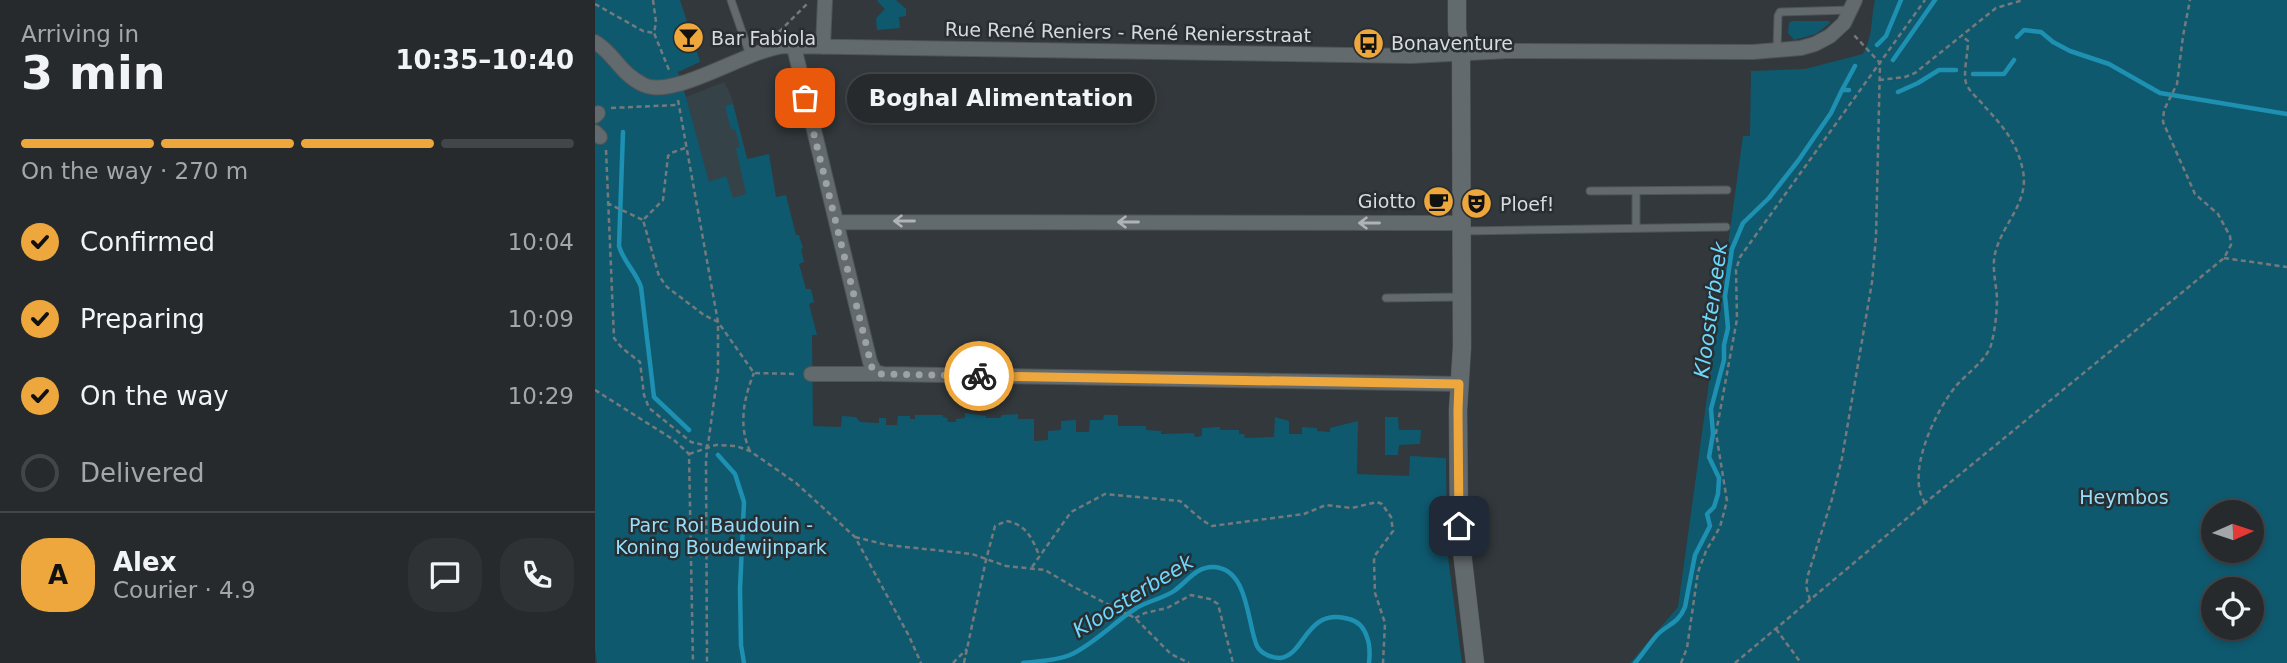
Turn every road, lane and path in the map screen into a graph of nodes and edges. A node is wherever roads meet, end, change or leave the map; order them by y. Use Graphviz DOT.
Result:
graph roads {
  1 [pos="653,0"];
  2 [pos="731,0"];
  3 [pos="812,0"];
  4 [pos="825,0"];
  5 [pos="1457,0"];
  6 [pos="1925,0"];
  7 [pos="2023,0"];
  8 [pos="2190,0"];
  9 [pos="596,5"];
  10 [pos="1850,11"];
  11 [pos="654,33"];
  12 [pos="772,36"];
  13 [pos="1962,36"];
  14 [pos="595,42"];
  15 [pos="794,47"];
  16 [pos="823,47"];
  17 [pos="1777,50"];
  18 [pos="750,55"];
  19 [pos="1461,55"];
  20 [pos="1880,63"];
  21 [pos="1879,80"];
  22 [pos="671,86"];
  23 [pos="679,105"];
  24 [pos="599,112"];
  25 [pos="600,137"];
  26 [pos="687,148"];
  27 [pos="1727,190"];
  28 [pos="1590,191"];
  29 [pos="1636,191"];
  30 [pos="609,203"];
  31 [pos="643,220"];
  32 [pos="836,222"];
  33 [pos="1461,227"];
  34 [pos="1726,227"];
  35 [pos="1636,229"];
  36 [pos="2224,258"];
  37 [pos="2287,267"];
  38 [pos="1385,298"];
  39 [pos="1461,298"];
  40 [pos="718,322"];
  41 [pos="754,373"];
  42 [pos="811,374"];
  43 [pos="879,374"];
  44 [pos="1459,384"];
  45 [pos="595,390"];
  46 [pos="708,446"];
  47 [pos="750,451"];
  48 [pos="689,454"];
  49 [pos="1925,503"];
  50 [pos="855,537"];
  51 [pos="1039,556"];
  52 [pos="986,560"];
  53 [pos="1033,567"];
  54 [pos="1810,600"];
  55 [pos="1135,618"];
  56 [pos="1776,629"];
  57 [pos="967,649"];
  58 [pos="693,663"];
  59 [pos="707,663"];
  60 [pos="921,663"];
  61 [pos="953,663"];
  62 [pos="964,663"];
  63 [pos="1189,663"];
  64 [pos="1233,663"];
  65 [pos="1383,663"];
  66 [pos="1475,663"];
  67 [pos="1681,663"];
  68 [pos="1735,663"];
  69 [pos="1801,663"];
  1 -- 11 [label="path"];
  2 -- 18 [label="lane"];
  3 -- 12 [label="path"];
  4 -- 16 [label="street"];
  5 -- 19 [label="street"];
  6 -- 20 [label="path"];
  7 -- 13 [label="path"];
  8 -- 36 [label="path"];
  9 -- 11 [label="path"];
  10 -- 17 [label="street, Rue René Reniers - René Reniersstraat"];
  10 -- 17 [label="lane"];
  10 -- 20 [label="path"];
  11 -- 22 [label="path"];
  13 -- 21 [label="path"];
  13 -- 49 [label="path"];
  14 -- 22 [label="street"];
  15 -- 16 [label="street, Rue René Reniers - René Reniersstraat"];
  15 -- 18 [label="street, Rue René Reniers - René Reniersstraat"];
  15 -- 32 [label="street"];
  16 -- 19 [label="street, Rue René Reniers - René Reniersstraat"];
  17 -- 19 [label="street, Rue René Reniers - René Reniersstraat"];
  18 -- 22 [label="street, Rue René Reniers - René Reniersstraat"];
  19 -- 33 [label="street"];
  20 -- 21 [label="path"];
  20 -- 67 [label="path"];
  21 -- 54 [label="path"];
  22 -- 23 [label="path"];
  23 -- 24 [label="path"];
  23 -- 26 [label="path"];
  25 -- 30 [label="path"];
  26 -- 31 [label="path"];
  26 -- 40 [label="path"];
  27 -- 29 [label="lane"];
  28 -- 29 [label="lane"];
  29 -- 35 [label="lane"];
  30 -- 31 [label="path"];
  30 -- 46 [label="path"];
  31 -- 40 [label="path"];
  33 -- 32 [label="street, one-way"];
  32 -- 43 [label="street"];
  33 -- 35 [label="lane"];
  33 -- 39 [label="street"];
  34 -- 35 [label="lane"];
  36 -- 37 [label="path"];
  36 -- 49 [label="path"];
  38 -- 39 [label="lane"];
  39 -- 44 [label="street"];
  40 -- 41 [label="path"];
  40 -- 46 [label="path"];
  41 -- 42 [label="path"];
  41 -- 47 [label="path"];
  42 -- 43 [label="street"];
  43 -- 44 [label="street"];
  44 -- 66 [label="street"];
  45 -- 48 [label="path"];
  46 -- 47 [label="path"];
  46 -- 48 [label="path"];
  46 -- 59 [label="path"];
  47 -- 50 [label="path"];
  48 -- 58 [label="path"];
  49 -- 54 [label="path"];
  50 -- 52 [label="path"];
  50 -- 60 [label="path"];
  51 -- 52 [label="path"];
  51 -- 53 [label="path"];
  51 -- 65 [label="path"];
  52 -- 53 [label="path"];
  52 -- 57 [label="path"];
  53 -- 55 [label="path"];
  54 -- 56 [label="path"];
  55 -- 63 [label="path"];
  55 -- 64 [label="path"];
  56 -- 68 [label="path"];
  56 -- 69 [label="path"];
  57 -- 61 [label="path"];
  57 -- 62 [label="path"];
}
